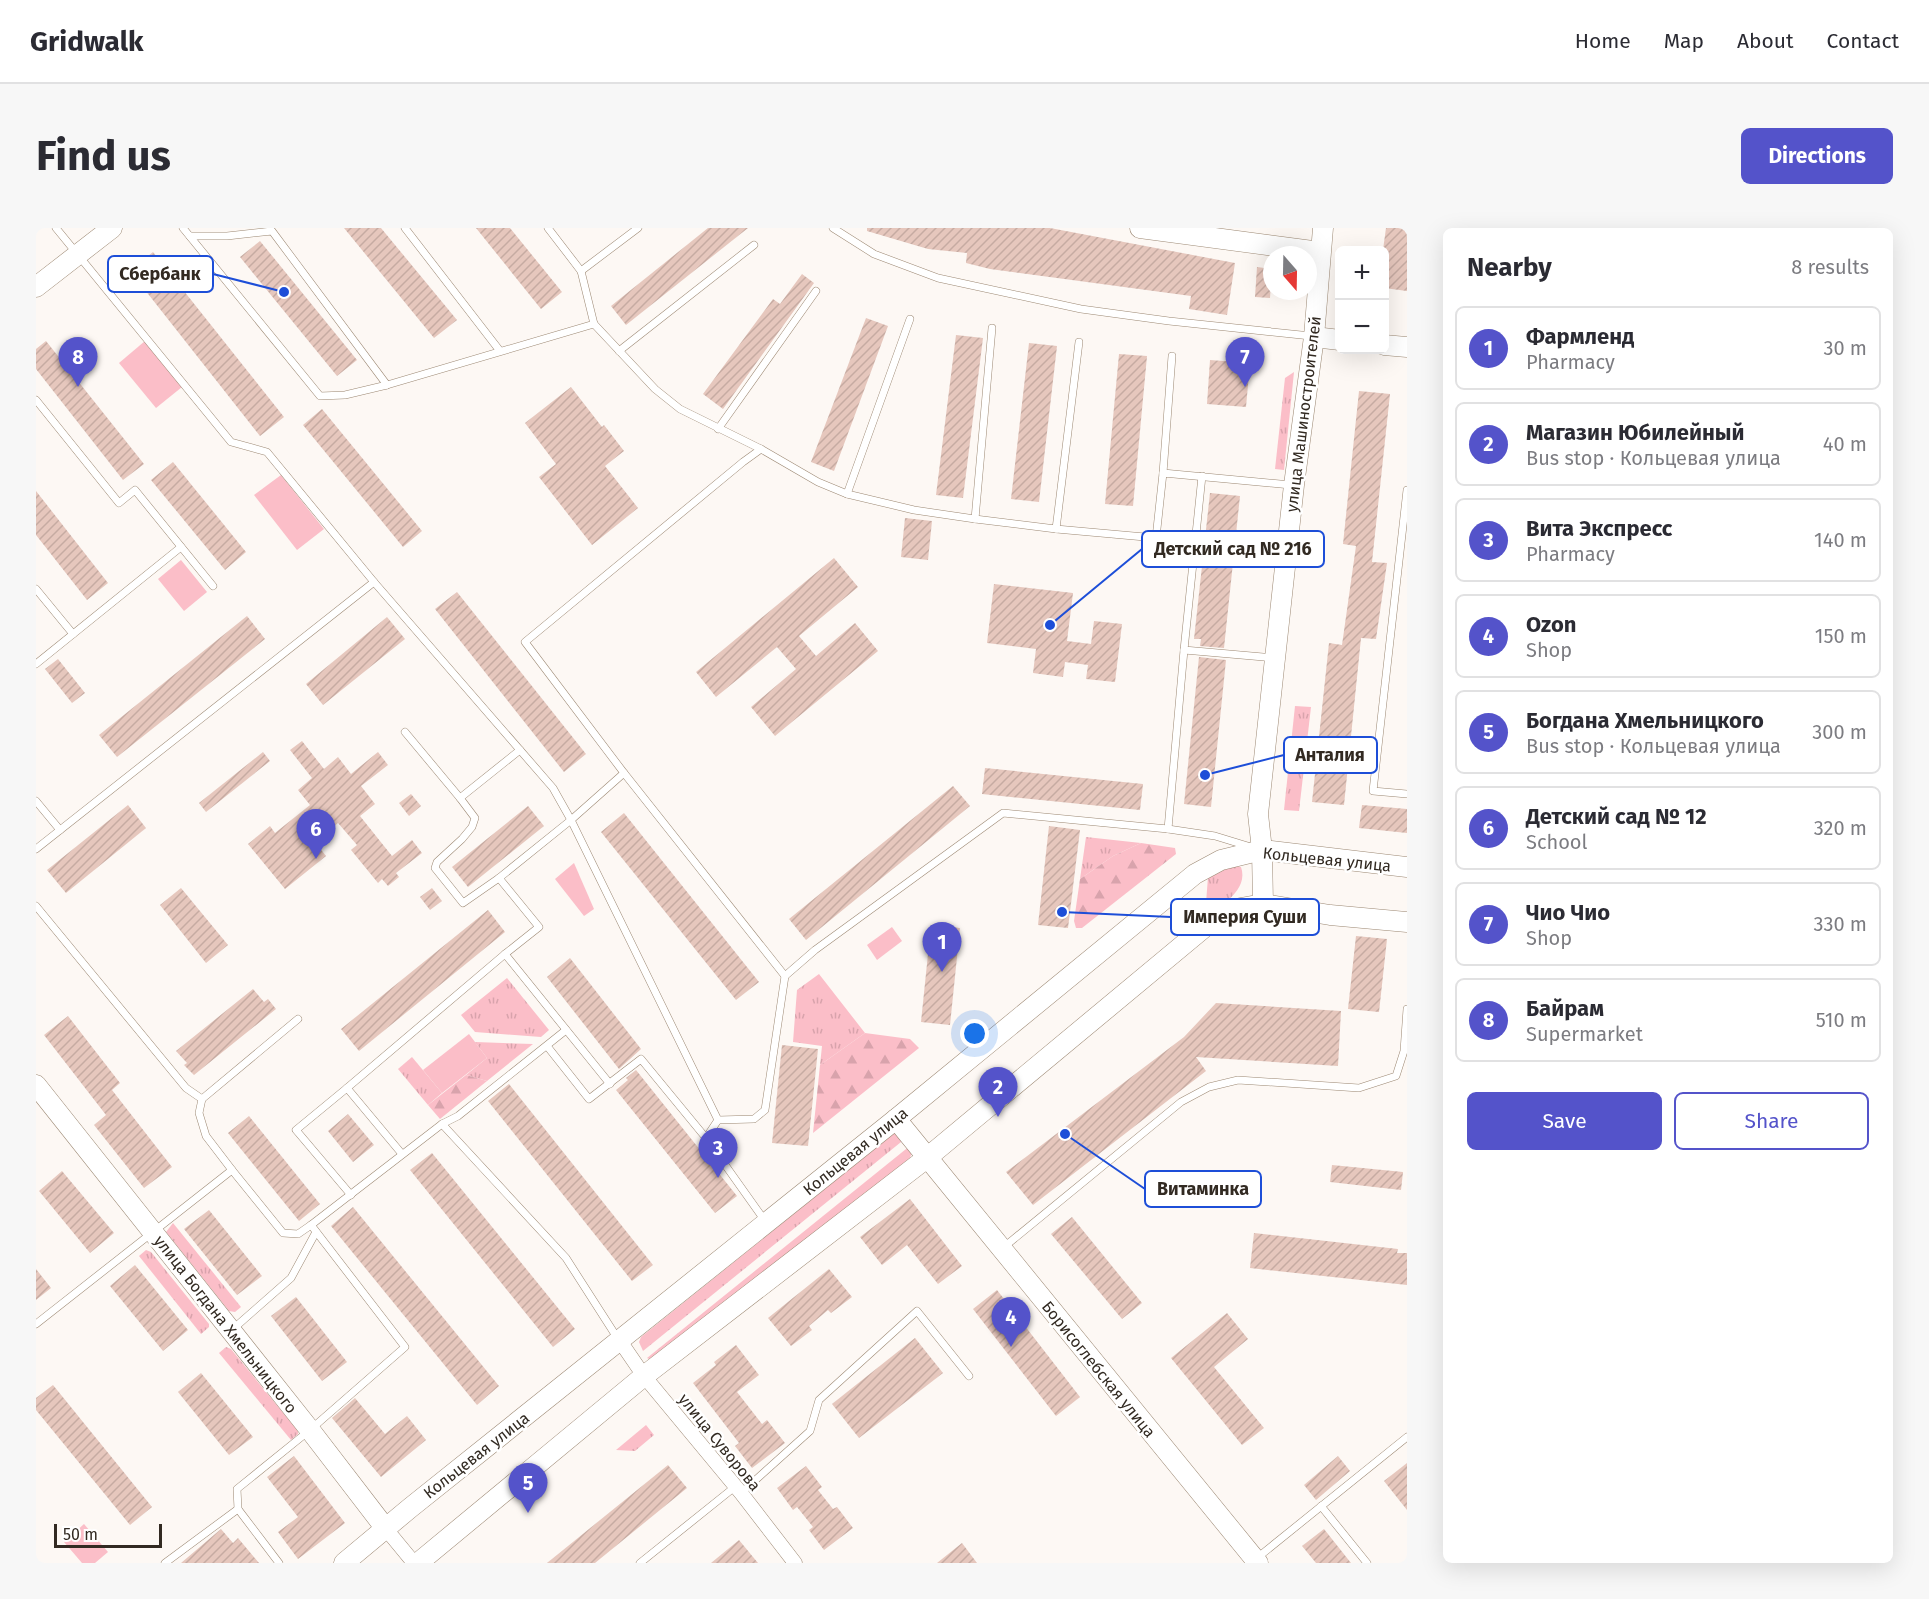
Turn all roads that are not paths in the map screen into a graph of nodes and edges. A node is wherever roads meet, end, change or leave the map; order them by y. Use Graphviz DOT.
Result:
graph roads {
  1 [pos="56,228"];
  2 [pos="112,228"];
  3 [pos="183,228"];
  4 [pos="405,228"];
  5 [pos="548,228"];
  6 [pos="638,228"];
  7 [pos="832,228"];
  8 [pos="1140,228"];
  9 [pos="1323,228"];
  10 [pos="276,230"];
  11 [pos="190,236"];
  12 [pos="754,245"];
  13 [pos="1320,252"];
  14 [pos="79,254"];
  15 [pos="581,271"];
  16 [pos="36,287"];
  17 [pos="816,291"];
  18 [pos="910,319"];
  19 [pos="594,324"];
  20 [pos="993,328"];
  21 [pos="1314,337"];
  22 [pos="1335,339"];
  23 [pos="1079,342"];
  24 [pos="1389,345"];
  25 [pos="1407,347"];
  26 [pos="500,351"];
  27 [pos="619,351"];
  28 [pos="1172,356"];
  29 [pos="387,385"];
  30 [pos="36,400"];
  31 [pos="718,429"];
  32 [pos="761,449"];
  33 [pos="1163,473"];
  34 [pos="1202,476"];
  35 [pos="1294,485"];
  36 [pos="1407,490"];
  37 [pos="847,494"];
  38 [pos="975,519"];
  39 [pos="1056,529"];
  40 [pos="182,547"];
  41 [pos="374,582"];
  42 [pos="213,586"];
  43 [pos="36,589"];
  44 [pos="73,634"];
  45 [pos="1184,650"];
  46 [pos="1274,658"];
  47 [pos="36,664"];
  48 [pos="405,732"];
  49 [pos="520,750"];
  50 [pos="624,773"];
  51 [pos="1407,794"];
  52 [pos="460,798"];
  53 [pos="36,801"];
  54 [pos="571,820"];
  55 [pos="1168,829"];
  56 [pos="60,830"];
  57 [pos="36,849"];
  58 [pos="1262,850"];
  59 [pos="1407,867"];
  60 [pos="500,878"];
  61 [pos="1263,904"];
  62 [pos="36,906"];
  63 [pos="1407,922"];
  64 [pos="505,954"];
  65 [pos="784,976"];
  66 [pos="1407,1009"];
  67 [pos="298,1019"];
  68 [pos="566,1030"];
  69 [pos="547,1046"];
  70 [pos="610,1084"];
  71 [pos="36,1085"];
  72 [pos="346,1088"];
  73 [pos="202,1099"];
  74 [pos="896,1119"];
  75 [pos="718,1120"];
  76 [pos="442,1124"];
  77 [pos="706,1138"];
  78 [pos="402,1154"];
  79 [pos="928,1157"];
  80 [pos="232,1170"];
  81 [pos="351,1195"];
  82 [pos="766,1223"];
  83 [pos="311,1225"];
  84 [pos="153,1232"];
  85 [pos="316,1232"];
  86 [pos="1001,1250"];
  87 [pos="36,1324"];
  88 [pos="231,1331"];
  89 [pos="620,1341"];
  90 [pos="644,1376"];
  91 [pos="969,1376"];
  92 [pos="310,1430"];
  93 [pos="1407,1437"];
  94 [pos="738,1490"];
  95 [pos="1321,1506"];
  96 [pos="238,1509"];
  97 [pos="386,1529"];
  98 [pos="1256,1561"];
  99 [pos="165,1563"];
  100 [pos="279,1563"];
  101 [pos="344,1563"];
  102 [pos="416,1563"];
  103 [pos="640,1563"];
  104 [pos="795,1563"];
  105 [pos="1367,1563"];
  1 -- 14 [label="lane"];
  2 -- 14 [label="main road"];
  3 -- 11 [label="lane"];
  4 -- 26 [label="lane"];
  5 -- 15 [label="lane"];
  6 -- 15 [label="lane"];
  7 -- 21 [label="lane"];
  8 -- 13 [label="main road"];
  9 -- 13 [label="main road, улица Машиностроителей"];
  10 -- 11 [label="lane"];
  10 -- 29 [label="lane"];
  11 -- 29 [label="lane"];
  12 -- 27 [label="lane"];
  13 -- 21 [label="main road, улица Машиностроителей"];
  14 -- 16 [label="main road"];
  14 -- 41 [label="lane"];
  15 -- 19 [label="lane"];
  17 -- 31 [label="lane"];
  18 -- 37 [label="lane"];
  19 -- 26 [label="lane"];
  19 -- 27 [label="lane"];
  20 -- 38 [label="lane"];
  21 -- 22 [label="main road"];
  21 -- 35 [label="main road, улица Машиностроителей"];
  23 -- 39 [label="lane"];
  24 -- 25 [label="main road"];
  26 -- 29 [label="lane"];
  27 -- 31 [label="lane"];
  28 -- 33 [label="lane"];
  30 -- 40 [label="lane"];
  31 -- 32 [label="lane"];
  32 -- 37 [label="lane"];
  32 -- 50 [label="lane"];
  33 -- 34 [label="lane"];
  33 -- 39 [label="lane"];
  34 -- 35 [label="lane"];
  34 -- 45 [label="lane"];
  35 -- 46 [label="main road, улица Машиностроителей"];
  36 -- 51 [label="lane"];
  37 -- 38 [label="lane"];
  38 -- 39 [label="lane"];
  40 -- 42 [label="lane"];
  40 -- 44 [label="lane"];
  41 -- 49 [label="lane"];
  41 -- 56 [label="lane"];
  43 -- 44 [label="lane"];
  44 -- 47 [label="lane"];
  45 -- 46 [label="lane"];
  45 -- 55 [label="lane"];
  46 -- 58 [label="main road, улица Машиностроителей"];
  48 -- 52 [label="lane"];
  49 -- 52 [label="lane"];
  49 -- 54 [label="lane"];
  50 -- 54 [label="lane"];
  50 -- 65 [label="lane"];
  52 -- 60 [label="lane"];
  53 -- 56 [label="lane"];
  54 -- 60 [label="lane"];
  54 -- 75 [label="lane"];
  55 -- 58 [label="lane"];
  55 -- 65 [label="lane"];
  56 -- 57 [label="lane"];
  58 -- 59 [label="main road, Кольцевая улица"];
  58 -- 61 [label="main road, улица Машиностроителей"];
  58 -- 74 [label="main road, Кольцевая улица"];
  60 -- 64 [label="lane"];
  61 -- 63 [label="main road"];
  61 -- 79 [label="main road"];
  62 -- 73 [label="lane"];
  64 -- 68 [label="lane"];
  64 -- 72 [label="lane"];
  65 -- 75 [label="lane"];
  66 -- 86 [label="lane"];
  67 -- 73 [label="lane"];
  68 -- 69 [label="lane"];
  68 -- 70 [label="lane"];
  69 -- 70 [label="lane"];
  69 -- 76 [label="lane"];
  70 -- 77 [label="lane"];
  71 -- 84 [label="main road, улица Богдана Хмельницкого"];
  72 -- 78 [label="lane"];
  72 -- 81 [label="lane"];
  73 -- 80 [label="lane"];
  74 -- 79 [label="main road, Борисоглебская улица"];
  74 -- 82 [label="main road, Кольцевая улица"];
  75 -- 77 [label="lane"];
  76 -- 78 [label="lane"];
  76 -- 89 [label="lane"];
  77 -- 82 [label="lane"];
  78 -- 81 [label="lane"];
  79 -- 86 [label="main road, Борисоглебская улица"];
  79 -- 90 [label="main road"];
  80 -- 83 [label="lane"];
  80 -- 84 [label="lane"];
  81 -- 83 [label="lane"];
  82 -- 89 [label="main road, Кольцевая улица"];
  83 -- 85 [label="lane"];
  84 -- 87 [label="lane"];
  84 -- 88 [label="main road, улица Богдана Хмельницкого"];
  85 -- 88 [label="lane"];
  85 -- 92 [label="lane"];
  86 -- 98 [label="main road, Борисоглебская улица"];
  88 -- 92 [label="main road, улица Богдана Хмельницкого"];
  89 -- 90 [label="street, улица Суворова"];
  89 -- 97 [label="main road, Кольцевая улица"];
  90 -- 94 [label="street, улица Суворова"];
  90 -- 102 [label="main road"];
  91 -- 94 [label="lane"];
  92 -- 96 [label="lane"];
  92 -- 97 [label="main road, улица Богдана Хмельницкого"];
  93 -- 95 [label="lane"];
  94 -- 103 [label="lane"];
  94 -- 104 [label="street, улица Суворова"];
  95 -- 98 [label="lane"];
  95 -- 105 [label="lane"];
  96 -- 99 [label="lane"];
  96 -- 100 [label="lane"];
  97 -- 101 [label="main road, Кольцевая улица"];
  97 -- 102 [label="street, улица Богдана Хмельницкого"];
}
